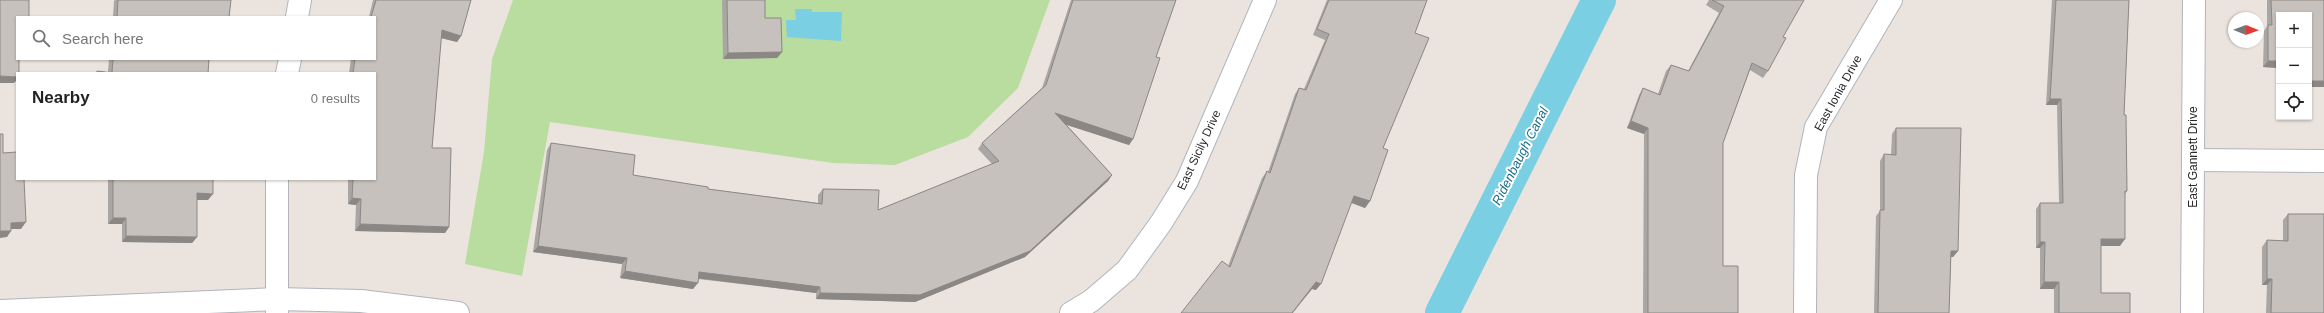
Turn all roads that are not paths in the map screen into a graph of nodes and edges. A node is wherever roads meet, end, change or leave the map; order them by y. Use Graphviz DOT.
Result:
graph roads {
  1 [pos="300,0"];
  2 [pos="1265,0"];
  3 [pos="1892,0"];
  4 [pos="2194,0"];
  5 [pos="297,16"];
  6 [pos="290,60"];
  7 [pos="287,72"];
  8 [pos="2193,160"];
  9 [pos="2324,162"];
  10 [pos="277,180"];
  11 [pos="277,306"];
  12 [pos="0,311"];
  13 [pos="458,313"];
  14 [pos="1071,313"];
  15 [pos="1805,313"];
  16 [pos="2192,313"];
  1 -- 5 [label="street"];
  2 -- 14 [label="street, East Sicily Drive"];
  3 -- 15 [label="street, East Ionia Drive"];
  4 -- 8 [label="street, East Gannett Drive"];
  6 -- 7 [label="street"];
  8 -- 9 [label="street"];
  8 -- 16 [label="street, East Gannett Drive"];
  10 -- 11 [label="street"];
  11 -- 12 [label="street"];
  11 -- 13 [label="street"];
}
